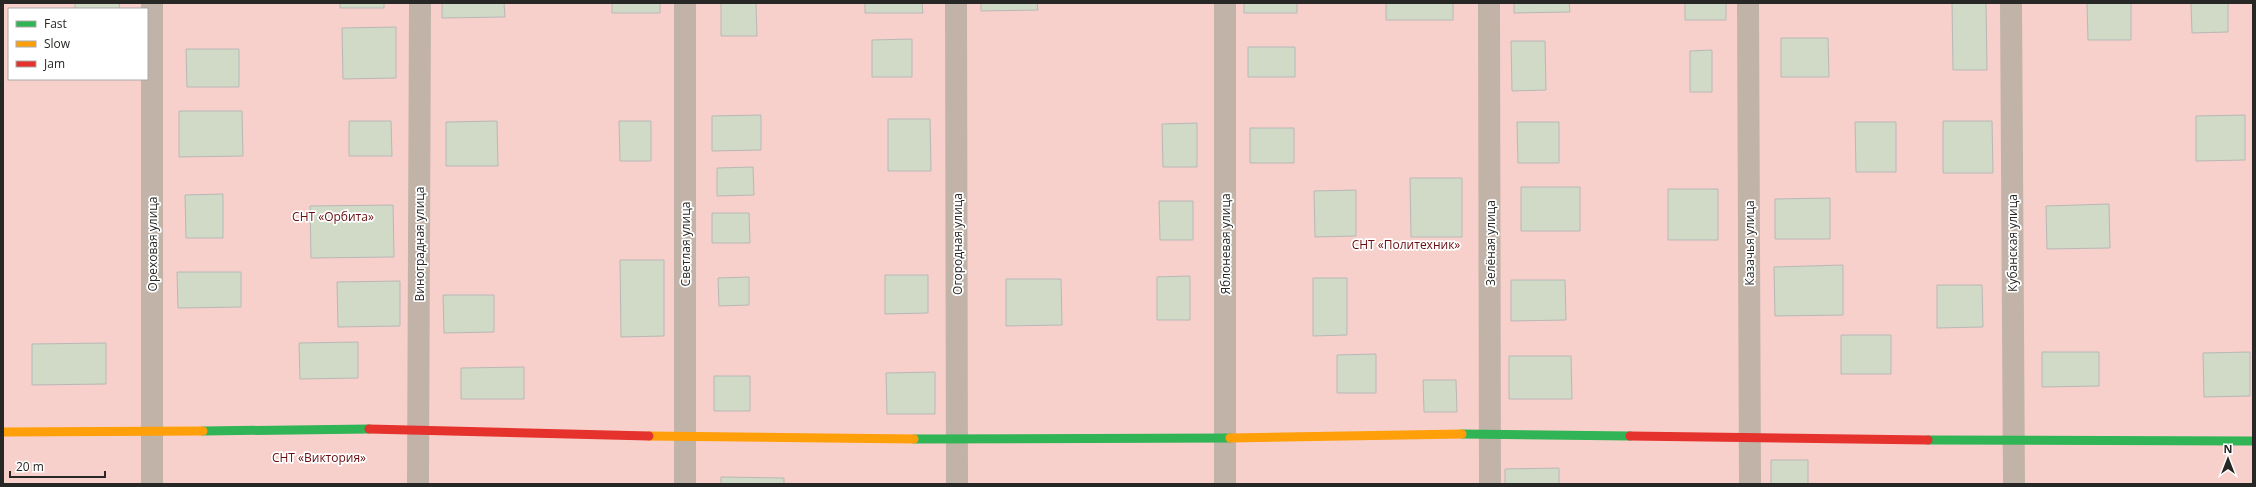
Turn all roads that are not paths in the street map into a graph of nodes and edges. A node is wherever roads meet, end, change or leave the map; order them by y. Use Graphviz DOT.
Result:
graph roads {
  1 [pos="152,3"];
  2 [pos="420,3"];
  3 [pos="685,3"];
  4 [pos="956,3"];
  5 [pos="1225,3"];
  6 [pos="1489,3"];
  7 [pos="1748,3"];
  8 [pos="2011,3"];
  9 [pos="419,428"];
  10 [pos="152,430"];
  11 [pos="3,432"];
  12 [pos="1490,434"];
  13 [pos="685,437"];
  14 [pos="1750,437"];
  15 [pos="1225,438"];
  16 [pos="957,439"];
  17 [pos="2013,441"];
  18 [pos="2253,441"];
  19 [pos="152,484"];
  20 [pos="418,484"];
  21 [pos="685,484"];
  22 [pos="957,484"];
  23 [pos="1225,484"];
  24 [pos="1490,484"];
  25 [pos="1750,484"];
  26 [pos="2014,484"];
  1 -- 10 [label="street, Ореховая улица"];
  2 -- 9 [label="street, Виноградная улица"];
  3 -- 13 [label="street, Светлая улица"];
  4 -- 16 [label="street, Огородная улица"];
  5 -- 15 [label="street, Яблоневая улица"];
  6 -- 12 [label="street, Зелёная улица"];
  7 -- 14 [label="street, Казачья улица"];
  8 -- 17 [label="street, Кубанская улица"];
  9 -- 10 [label="street"];
  9 -- 13 [label="street"];
  9 -- 20 [label="street, Виноградная улица"];
  10 -- 11 [label="street"];
  10 -- 19 [label="street, Ореховая улица"];
  12 -- 14 [label="street"];
  12 -- 15 [label="street"];
  12 -- 24 [label="street, Зелёная улица"];
  13 -- 16 [label="street"];
  13 -- 21 [label="street, Светлая улица"];
  14 -- 17 [label="street"];
  14 -- 25 [label="street, Казачья улица"];
  15 -- 16 [label="street"];
  15 -- 23 [label="street, Яблоневая улица"];
  16 -- 22 [label="street, Огородная улица"];
  17 -- 18 [label="street"];
  17 -- 26 [label="street, Кубанская улица"];
}
